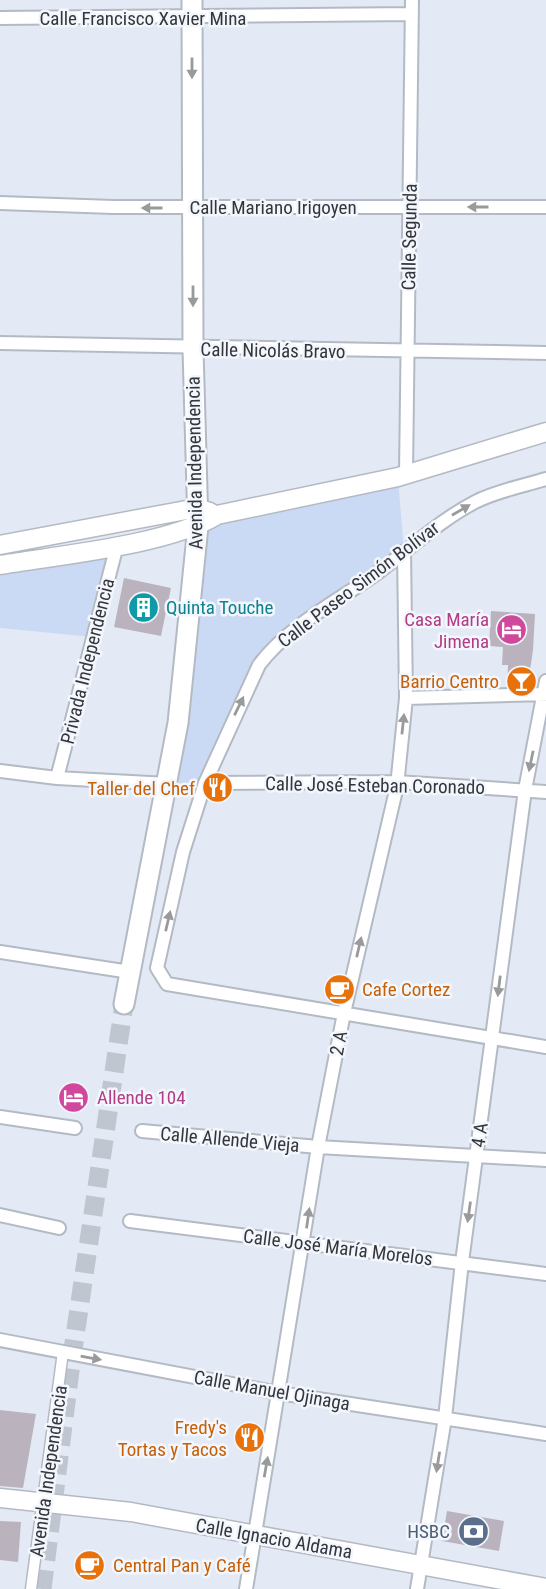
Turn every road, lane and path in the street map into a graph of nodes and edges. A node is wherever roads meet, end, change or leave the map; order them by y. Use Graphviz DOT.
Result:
graph roads {
  1 [pos="412,0"];
  2 [pos="192,9"];
  3 [pos="412,14"];
  4 [pos="0,18"];
  5 [pos="0,202"];
  6 [pos="409,206"];
  7 [pos="546,207"];
  8 [pos="193,208"];
  9 [pos="0,344"];
  10 [pos="193,349"];
  11 [pos="408,353"];
  12 [pos="546,354"];
  13 [pos="546,432"];
  14 [pos="406,474"];
  15 [pos="546,479"];
  16 [pos="197,517"];
  17 [pos="0,545"];
  18 [pos="117,545"];
  19 [pos="404,551"];
  20 [pos="0,565"];
  21 [pos="545,690"];
  22 [pos="405,698"];
  23 [pos="0,771"];
  24 [pos="57,778"];
  25 [pos="397,782"];
  26 [pos="205,783"];
  27 [pos="168,784"];
  28 [pos="525,790"];
  29 [pos="546,792"];
  30 [pos="0,953"];
  31 [pos="130,972"];
  32 [pos="124,1004"];
  33 [pos="344,1013"];
  34 [pos="493,1036"];
  35 [pos="546,1047"];
  36 [pos="0,1117"];
  37 [pos="75,1128"];
  38 [pos="142,1131"];
  39 [pos="318,1147"];
  40 [pos="476,1157"];
  41 [pos="546,1160"];
  42 [pos="0,1214"];
  43 [pos="130,1221"];
  44 [pos="59,1228"];
  45 [pos="304,1244"];
  46 [pos="462,1262"];
  47 [pos="546,1274"];
  48 [pos="0,1340"];
  49 [pos="63,1352"];
  50 [pos="279,1393"];
  51 [pos="445,1418"];
  52 [pos="546,1434"];
  53 [pos="0,1498"];
  54 [pos="45,1501"];
  55 [pos="255,1534"];
  56 [pos="421,1566"];
  57 [pos="546,1588"];
  58 [pos="31,1589"];
  59 [pos="246,1589"];
  60 [pos="417,1589"];
  1 -- 3 [label="street, Calle Segunda"];
  2 -- 3 [label="street, Calle Francisco Xavier Mina"];
  2 -- 4 [label="street, Calle Francisco Xavier Mina"];
  2 -- 8 [label="main road, Avenida Independencia, one-way"];
  3 -- 6 [label="street, Calle Segunda"];
  8 -- 5 [label="street, Calle Mariano Irigoyen, one-way"];
  7 -- 6 [label="street, Calle Mariano Irigoyen, one-way"];
  6 -- 8 [label="street, Calle Mariano Irigoyen"];
  6 -- 11 [label="street, Calle Segunda"];
  8 -- 10 [label="main road, Avenida Independencia, one-way"];
  9 -- 10 [label="street, Calle Nicolás Bravo"];
  10 -- 11 [label="street, Calle Nicolás Bravo"];
  10 -- 16 [label="main road, Avenida Independencia"];
  11 -- 12 [label="street, Calle Nicolás Bravo"];
  11 -- 14 [label="street, Calle Segunda"];
  13 -- 14 [label="main road"];
  14 -- 16 [label="main road"];
  19 -- 15 [label="street, Calle Paseo Simón Bolívar, one-way"];
  16 -- 17 [label="main road"];
  16 -- 18 [label="main road"];
  16 -- 27 [label="main road, Avenida Independencia"];
  18 -- 20 [label="main road"];
  18 -- 24 [label="street, Privada Independencia"];
  19 -- 22 [label="street, 2 A"];
  26 -- 19 [label="street, Calle Paseo Simón Bolívar, one-way"];
  21 -- 22 [label="street"];
  21 -- 28 [label="street, 4 A, one-way"];
  25 -- 22 [label="street, 2 A, one-way"];
  23 -- 24 [label="street"];
  24 -- 27 [label="street"];
  25 -- 26 [label="street, Calle José Esteban Coronado"];
  25 -- 28 [label="street, Calle José Esteban Coronado"];
  33 -- 25 [label="street, 2 A, one-way"];
  33 -- 26 [label="street, Calle Paseo Simón Bolívar, one-way"];
  27 -- 31 [label="main road, Avenida Independencia"];
  28 -- 29 [label="street, Calle José Esteban Coronado"];
  28 -- 34 [label="street, 4 A, one-way"];
  30 -- 31 [label="street"];
  31 -- 32 [label="main road, Avenida Independencia"];
  33 -- 34 [label="street"];
  33 -- 39 [label="street, 2 A"];
  34 -- 35 [label="street"];
  34 -- 40 [label="street, 4 A"];
  36 -- 37 [label="street"];
  38 -- 39 [label="street, Calle Allende Vieja"];
  39 -- 40 [label="street, Calle Allende Vieja"];
  45 -- 39 [label="street, 2 A, one-way"];
  40 -- 41 [label="street, Calle Allende Vieja"];
  40 -- 46 [label="street, 4 A, one-way"];
  42 -- 44 [label="street"];
  43 -- 45 [label="street, Calle José María Morelos"];
  45 -- 46 [label="street, Calle José María Morelos"];
  45 -- 50 [label="street, 2 A"];
  46 -- 47 [label="street, Calle José María Morelos"];
  46 -- 51 [label="street, 4 A"];
  48 -- 49 [label="street, Calle Manuel Ojinaga"];
  49 -- 50 [label="street, Calle Manuel Ojinaga, one-way"];
  49 -- 54 [label="street, Avenida Independencia"];
  50 -- 51 [label="street, Calle Manuel Ojinaga"];
  55 -- 50 [label="street, 2 A, one-way"];
  51 -- 52 [label="street, Calle Manuel Ojinaga"];
  51 -- 56 [label="street, 4 A, one-way"];
  53 -- 54 [label="main road, Calle Ignacio Aldama"];
  54 -- 55 [label="main road, Calle Ignacio Aldama"];
  54 -- 58 [label="street, Avenida Independencia"];
  55 -- 56 [label="main road, Calle Ignacio Aldama"];
  55 -- 59 [label="street, 2 A"];
  56 -- 57 [label="main road, Calle Ignacio Aldama"];
  56 -- 60 [label="street, 4 A"];
}
